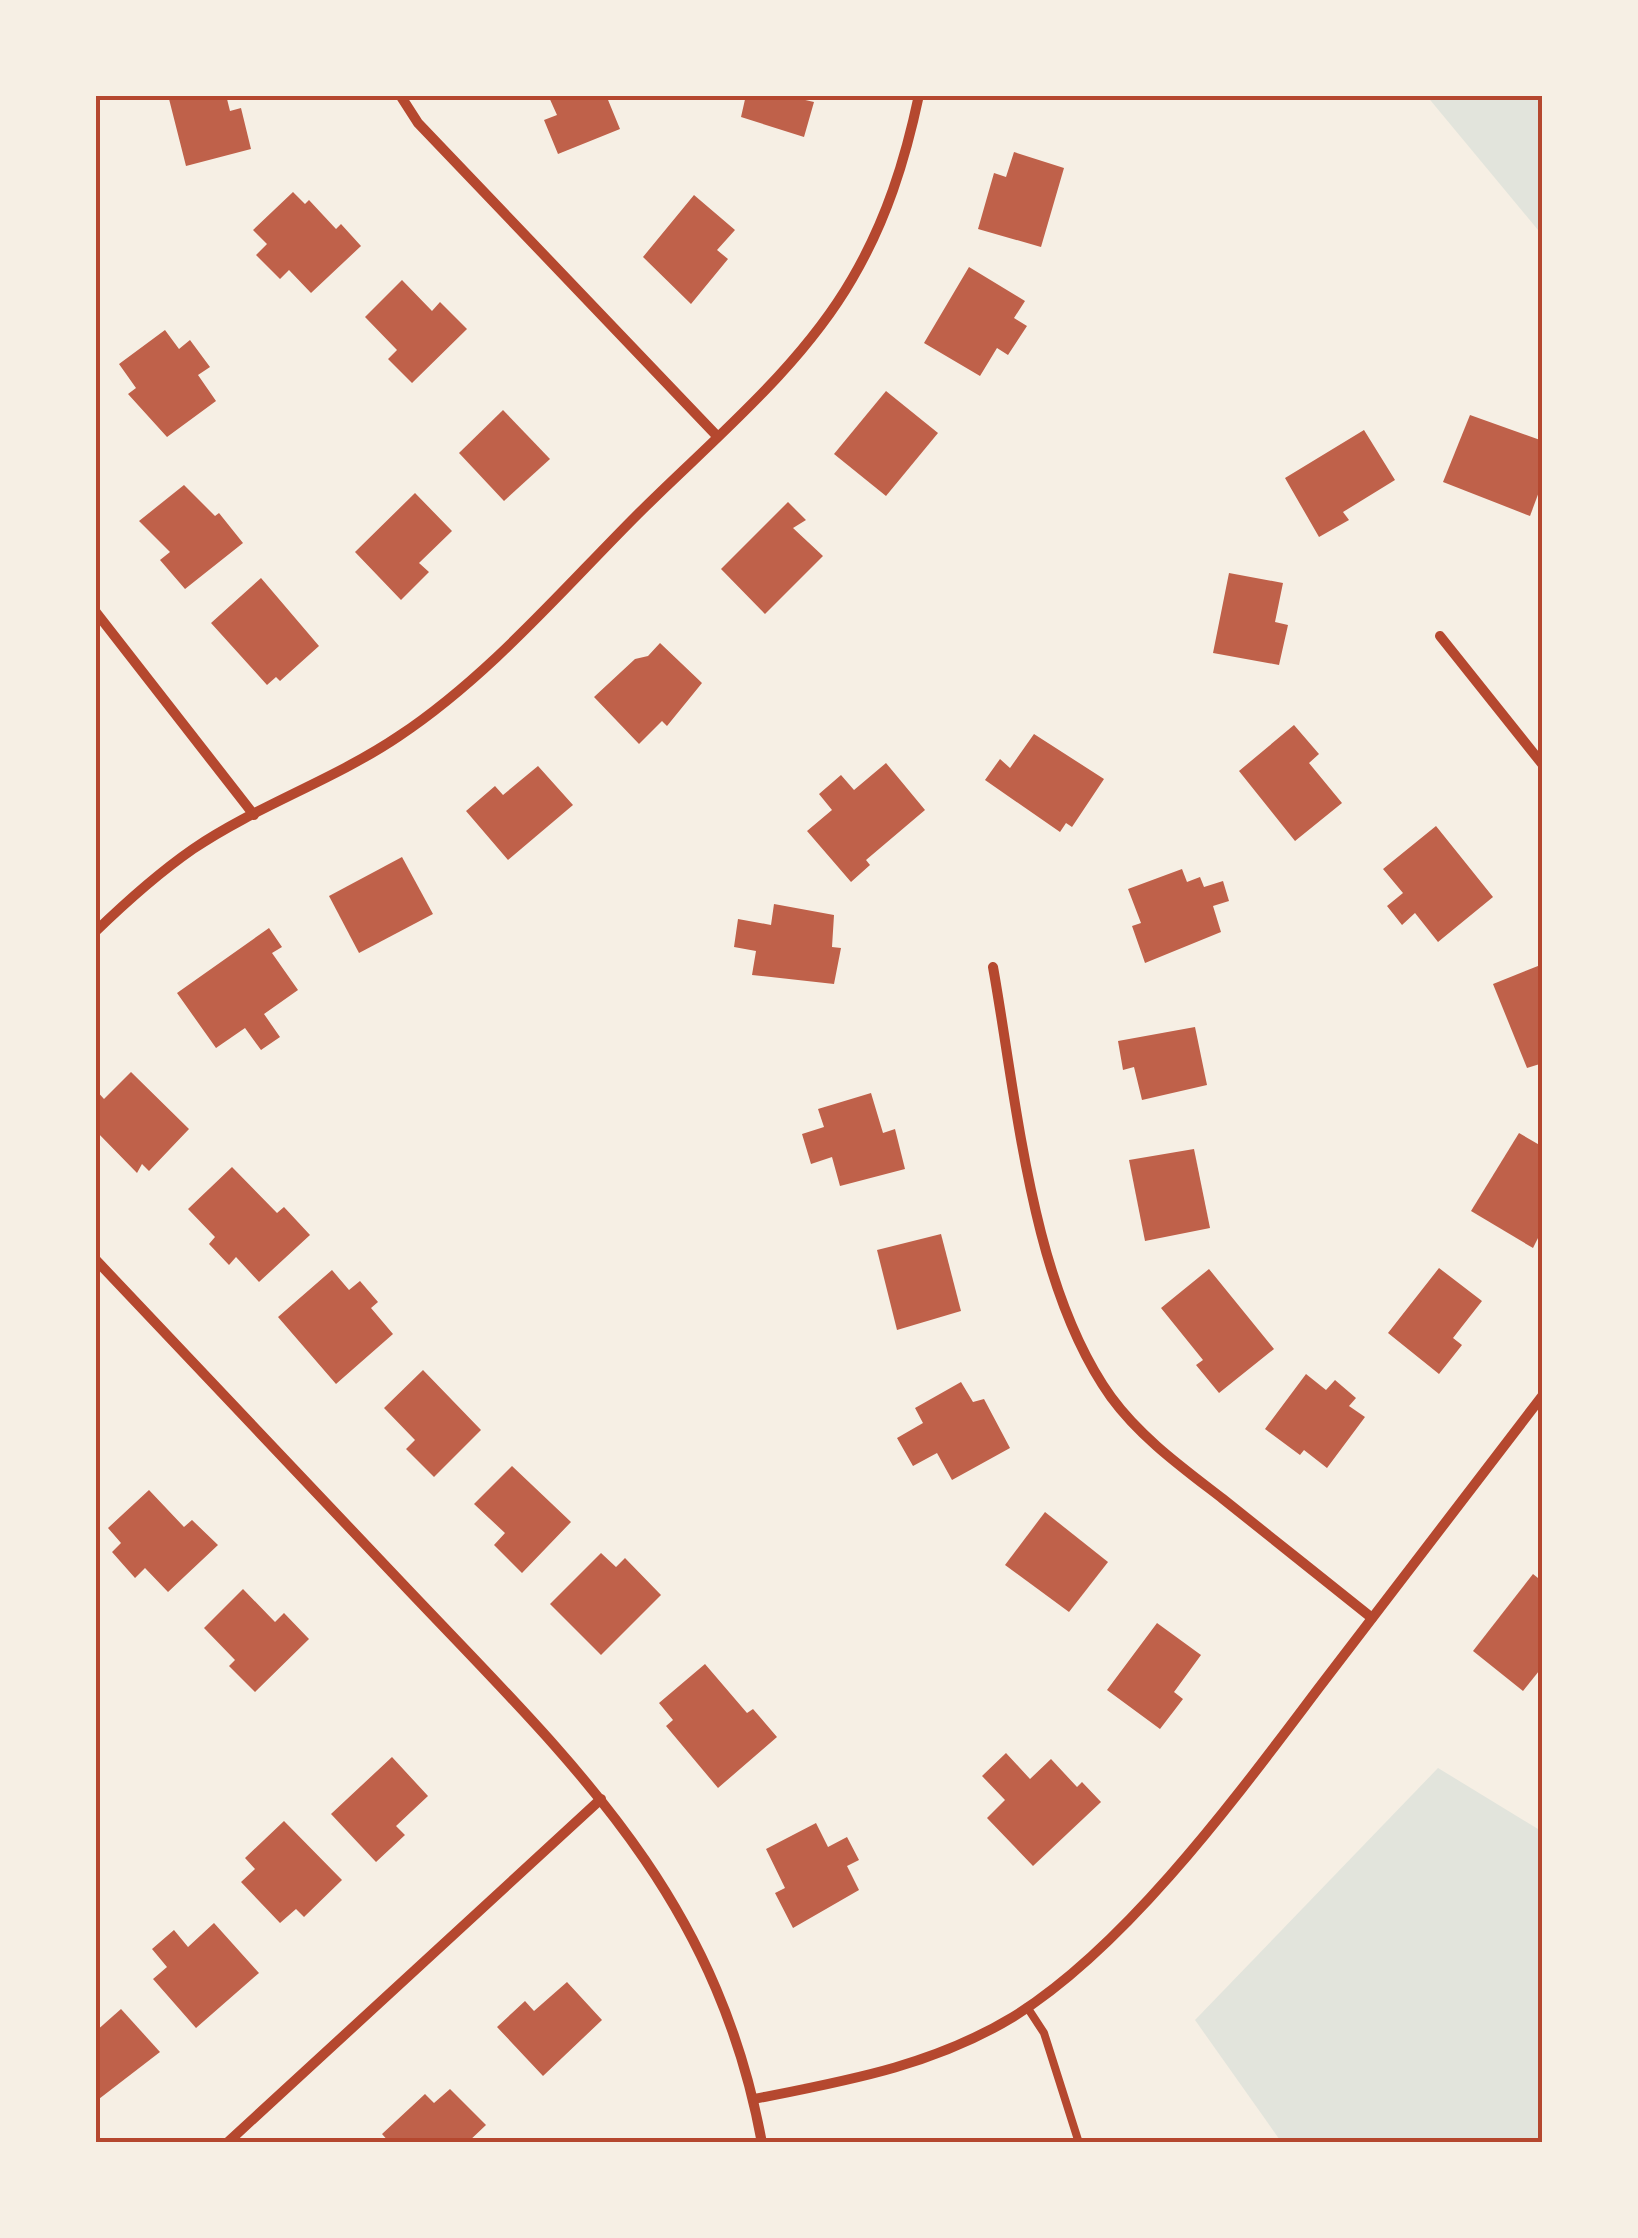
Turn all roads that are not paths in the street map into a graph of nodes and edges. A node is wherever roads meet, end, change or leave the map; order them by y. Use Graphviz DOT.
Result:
graph roads {
  1 [pos="400,95"];
  2 [pos="919,95"];
  3 [pos="716,436"];
  4 [pos="95,611"];
  5 [pos="1440,636"];
  6 [pos="1543,765"];
  7 [pos="254,815"];
  8 [pos="95,932"];
  9 [pos="993,967"];
  10 [pos="95,1259"];
  11 [pos="1543,1396"];
  12 [pos="1372,1618"];
  13 [pos="601,1798"];
  14 [pos="1027,2007"];
  15 [pos="754,2099"];
  16 [pos="226,2143"];
  17 [pos="762,2143"];
  18 [pos="1079,2143"];
  1 -- 3 [label="street"];
  2 -- 3 [label="street"];
  3 -- 7 [label="street"];
  4 -- 7 [label="street"];
  5 -- 6 [label="street"];
  7 -- 8 [label="street"];
  9 -- 12 [label="street"];
  10 -- 13 [label="street"];
  11 -- 12 [label="street"];
  12 -- 14 [label="street"];
  13 -- 15 [label="street"];
  13 -- 16 [label="street"];
  14 -- 15 [label="street"];
  14 -- 18 [label="lane"];
  15 -- 17 [label="street"];
}
